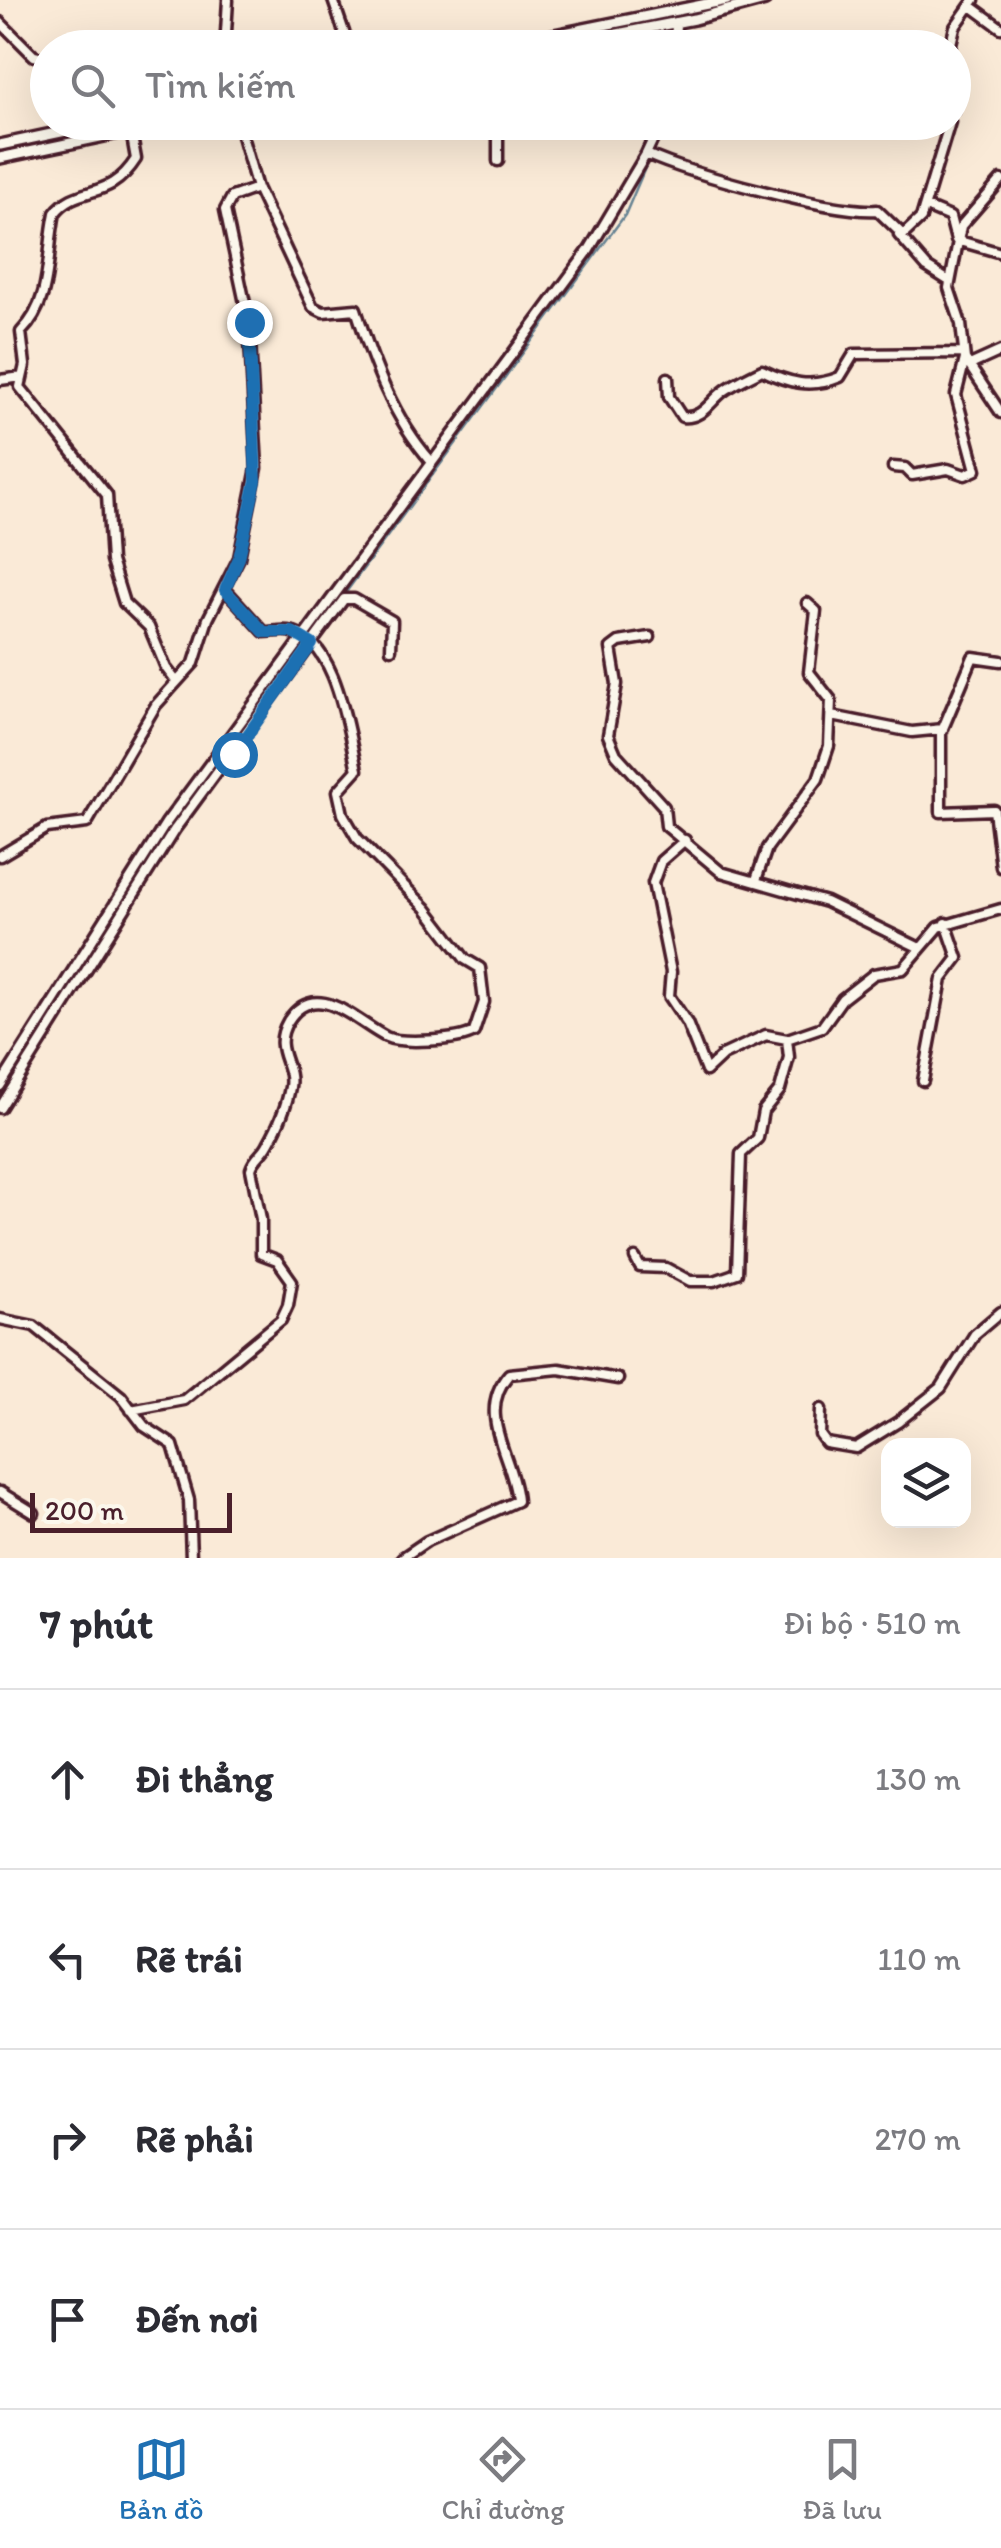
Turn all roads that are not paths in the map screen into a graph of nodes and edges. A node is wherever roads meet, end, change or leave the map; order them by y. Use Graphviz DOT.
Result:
graph roads {
  1 [pos="228,0"];
  2 [pos="333,0"];
  3 [pos="727,0"];
  4 [pos="765,0"];
  5 [pos="972,3"];
  6 [pos="681,6"];
  7 [pos="0,22"];
  8 [pos="676,22"];
  9 [pos="1001,28"];
  10 [pos="226,30"];
  11 [pos="343,30"];
  12 [pos="572,30"];
  13 [pos="636,30"];
  14 [pos="676,30"];
  15 [pos="955,30"];
  16 [pos="30,52"];
  17 [pos="30,139"];
  18 [pos="87,140"];
  19 [pos="133,140"];
  20 [pos="243,140"];
  21 [pos="498,140"];
  22 [pos="654,140"];
  23 [pos="945,140"];
  24 [pos="0,145"];
  25 [pos="648,155"];
  26 [pos="0,158"];
  27 [pos="498,161"];
  28 [pos="1001,180"];
  29 [pos="257,188"];
  30 [pos="926,207"];
  31 [pos="899,234"];
  32 [pos="956,240"];
  33 [pos="1001,253"];
  34 [pos="949,281"];
  35 [pos="1001,352"];
  36 [pos="966,359"];
  37 [pos="22,378"];
  38 [pos="668,378"];
  39 [pos="0,380"];
  40 [pos="1001,413"];
  41 [pos="431,460"];
  42 [pos="892,467"];
  43 [pos="225,590"];
  44 [pos="807,603"];
  45 [pos="650,638"];
  46 [pos="307,641"];
  47 [pos="391,649"];
  48 [pos="1001,661"];
  49 [pos="176,681"];
  50 [pos="832,716"];
  51 [pos="943,728"];
  52 [pos="685,840"];
  53 [pos="0,856"];
  54 [pos="1001,867"];
  55 [pos="756,880"];
  56 [pos="1001,909"];
  57 [pos="102,923"];
  58 [pos="946,923"];
  59 [pos="112,932"];
  60 [pos="920,948"];
  61 [pos="787,1040"];
  62 [pos="923,1080"];
  63 [pos="0,1086"];
  64 [pos="0,1108"];
  65 [pos="634,1258"];
  66 [pos="1001,1312"];
  67 [pos="0,1319"];
  68 [pos="618,1379"];
  69 [pos="821,1409"];
  70 [pos="131,1410"];
  71 [pos="0,1492"];
  72 [pos="34,1513"];
  73 [pos="191,1558"];
  74 [pos="402,1558"];
  1 -- 10 [label="street"];
  2 -- 11 [label="street"];
  3 -- 6 [label="street"];
  4 -- 8 [label="street"];
  5 -- 9 [label="street"];
  5 -- 15 [label="street"];
  6 -- 12 [label="street"];
  7 -- 16 [label="street"];
  8 -- 13 [label="street"];
  8 -- 14 [label="street"];
  17 -- 24 [label="street"];
  18 -- 26 [label="street"];
  19 -- 37 [label="street"];
  20 -- 29 [label="street"];
  21 -- 27 [label="street"];
  22 -- 25 [label="street"];
  23 -- 30 [label="street"];
  25 -- 31 [label="street"];
  25 -- 41 [label="street"];
  28 -- 32 [label="street"];
  29 -- 41 [label="street"];
  29 -- 43 [label="street"];
  30 -- 31 [label="street"];
  30 -- 32 [label="street"];
  31 -- 34 [label="street"];
  32 -- 33 [label="street"];
  32 -- 34 [label="street"];
  34 -- 36 [label="street"];
  35 -- 36 [label="street"];
  36 -- 38 [label="street"];
  36 -- 40 [label="street"];
  36 -- 42 [label="street"];
  37 -- 39 [label="street"];
  37 -- 49 [label="street"];
  41 -- 46 [label="street"];
  43 -- 46 [label="street"];
  43 -- 49 [label="street"];
  44 -- 50 [label="street"];
  45 -- 52 [label="street"];
  46 -- 47 [label="street"];
  46 -- 57 [label="street"];
  46 -- 59 [label="street"];
  46 -- 70 [label="street"];
  48 -- 51 [label="street"];
  49 -- 53 [label="street"];
  50 -- 51 [label="street"];
  50 -- 55 [label="street"];
  51 -- 54 [label="street"];
  52 -- 55 [label="street"];
  52 -- 61 [label="street"];
  55 -- 60 [label="street"];
  56 -- 58 [label="street"];
  57 -- 59 [label="street"];
  57 -- 63 [label="street"];
  58 -- 60 [label="street"];
  58 -- 62 [label="street"];
  59 -- 64 [label="street"];
  60 -- 61 [label="street"];
  61 -- 65 [label="street"];
  66 -- 69 [label="street"];
  67 -- 70 [label="street"];
  68 -- 74 [label="street"];
  70 -- 73 [label="street"];
  71 -- 72 [label="street"];
}
